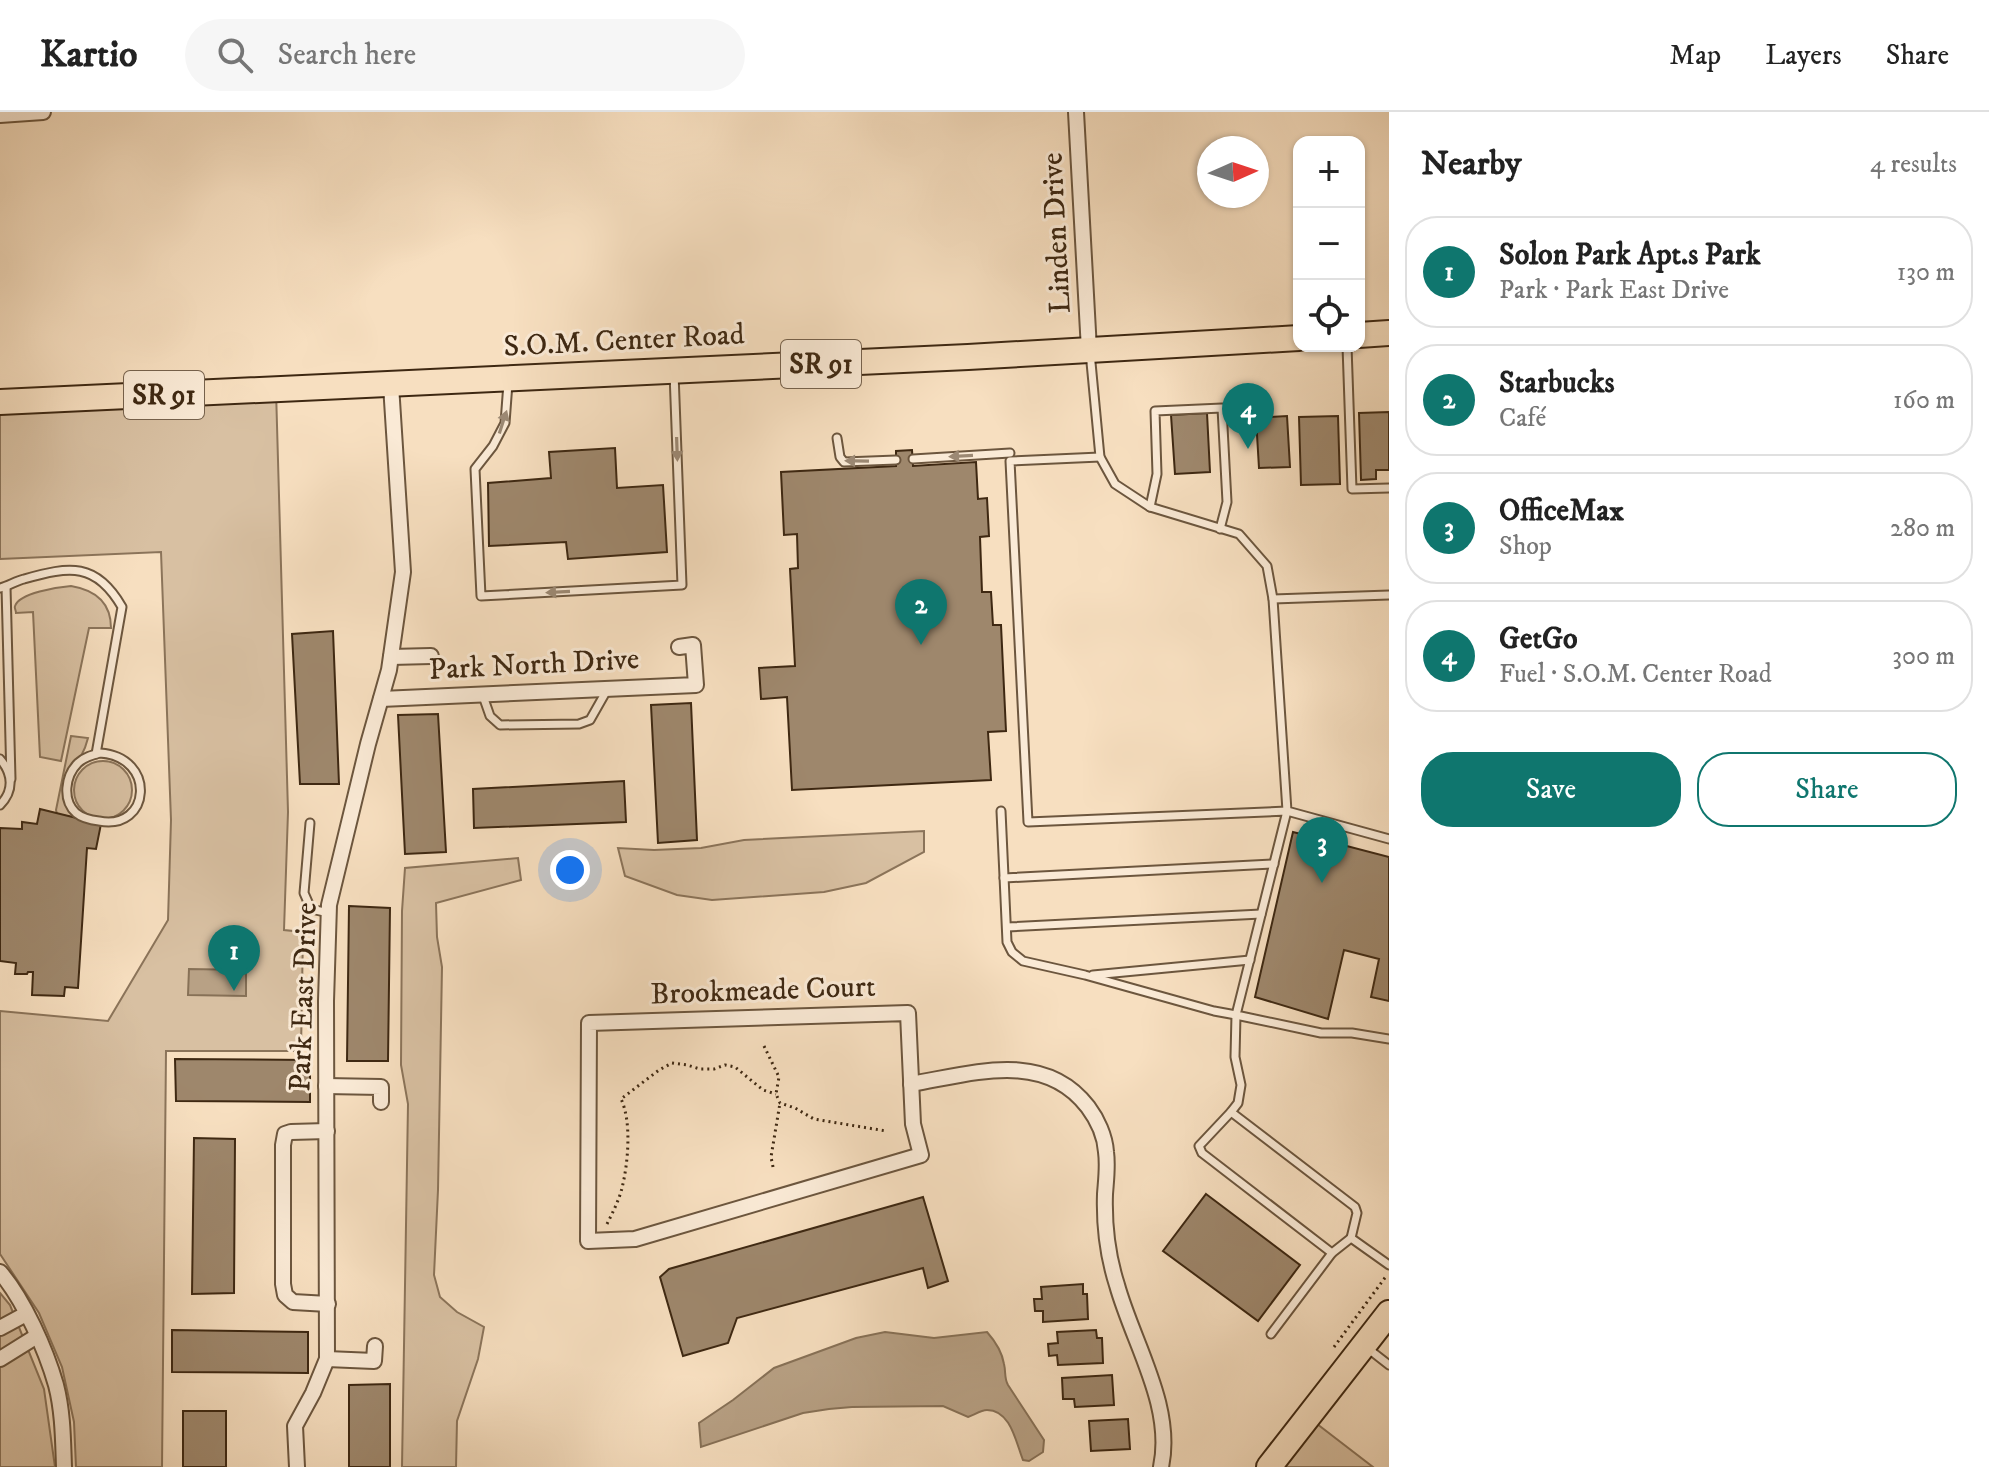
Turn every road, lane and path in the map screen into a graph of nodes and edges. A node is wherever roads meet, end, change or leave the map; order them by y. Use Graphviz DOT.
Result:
graph roads {
  1 [pos="43,112"];
  2 [pos="1076,112"];
  3 [pos="0,115"];
  4 [pos="1389,333"];
  5 [pos="1365,335"];
  6 [pos="1293,338"];
  7 [pos="1089,350"];
  8 [pos="1347,352"];
  9 [pos="674,371"];
  10 [pos="508,379"];
  11 [pos="391,385"];
  12 [pos="0,402"];
  13 [pos="837,438"];
  14 [pos="1010,453"];
  15 [pos="1100,457"];
  16 [pos="913,459"];
  17 [pos="896,460"];
  18 [pos="1389,488"];
  19 [pos="1150,507"];
  20 [pos="1220,529"];
  21 [pos="3,587"];
  22 [pos="1389,595"];
  23 [pos="1273,599"];
  24 [pos="679,647"];
  25 [pos="431,656"];
  26 [pos="391,657"];
  27 [pos="608,688"];
  28 [pos="483,694"];
  29 [pos="381,699"];
  30 [pos="96,754"];
  31 [pos="0,759"];
  32 [pos="11,779"];
  33 [pos="0,805"];
  34 [pos="1001,811"];
  35 [pos="1287,811"];
  36 [pos="310,823"];
  37 [pos="1389,839"];
  38 [pos="1274,864"];
  39 [pos="1004,878"];
  40 [pos="329,913"];
  41 [pos="1261,914"];
  42 [pos="1007,927"];
  43 [pos="1250,960"];
  44 [pos="1085,975"];
  45 [pos="1236,1015"];
  46 [pos="1389,1039"];
  47 [pos="764,1046"];
  48 [pos="911,1084"];
  49 [pos="326,1086"];
  50 [pos="776,1094"];
  51 [pos="381,1102"];
  52 [pos="780,1103"];
  53 [pos="1231,1112"];
  54 [pos="327,1131"];
  55 [pos="886,1131"];
  56 [pos="773,1167"];
  57 [pos="607,1224"];
  58 [pos="1351,1238"];
  59 [pos="1332,1253"];
  60 [pos="1389,1265"];
  61 [pos="0,1272"];
  62 [pos="328,1304"];
  63 [pos="1389,1313"];
  64 [pos="26,1314"];
  65 [pos="0,1328"];
  66 [pos="1271,1334"];
  67 [pos="37,1336"];
  68 [pos="1363,1345"];
  69 [pos="375,1346"];
  70 [pos="0,1359"];
  71 [pos="327,1359"];
  72 [pos="1389,1365"];
  73 [pos="64,1467"];
  74 [pos="297,1467"];
  75 [pos="1161,1467"];
  76 [pos="1269,1467"];
  1 -- 3 [label="street"];
  2 -- 7 [label="street, Linden Drive"];
  4 -- 5 [label="main road"];
  6 -- 7 [label="main road, S.O.M. Center Road / SR 91"];
  7 -- 9 [label="main road, S.O.M. Center Road / SR 91"];
  7 -- 15 [label="lane"];
  8 -- 18 [label="lane"];
  9 -- 10 [label="main road, S.O.M. Center Road / SR 91"];
  9 -- 10 [label="lane, one-way"];
  10 -- 11 [label="main road, S.O.M. Center Road / SR 91"];
  11 -- 12 [label="main road, S.O.M. Center Road / SR 91"];
  11 -- 26 [label="street, Park East Drive"];
  17 -- 13 [label="lane, one-way"];
  14 -- 16 [label="lane, one-way"];
  15 -- 19 [label="lane"];
  15 -- 35 [label="lane"];
  19 -- 20 [label="lane"];
  19 -- 20 [label="lane"];
  20 -- 23 [label="lane"];
  21 -- 30 [label="lane"];
  21 -- 32 [label="lane"];
  22 -- 23 [label="lane"];
  23 -- 35 [label="lane"];
  24 -- 27 [label="street, Park North Drive"];
  25 -- 26 [label="street"];
  26 -- 29 [label="street, Park East Drive"];
  27 -- 28 [label="street, Park North Drive"];
  27 -- 28 [label="lane"];
  28 -- 29 [label="street, Park North Drive"];
  29 -- 40 [label="street, Park East Drive"];
  30 -- 30 [label="lane"];
  31 -- 32 [label="lane"];
  32 -- 33 [label="lane"];
  34 -- 39 [label="lane"];
  35 -- 37 [label="lane"];
  35 -- 38 [label="lane"];
  36 -- 40 [label="lane"];
  38 -- 39 [label="lane"];
  38 -- 41 [label="lane"];
  39 -- 42 [label="lane"];
  40 -- 49 [label="street, Park East Drive"];
  41 -- 42 [label="lane"];
  41 -- 43 [label="lane"];
  42 -- 44 [label="lane"];
  43 -- 44 [label="lane"];
  43 -- 45 [label="lane"];
  44 -- 45 [label="lane"];
  45 -- 46 [label="lane"];
  45 -- 53 [label="lane"];
  47 -- 50 [label="path"];
  48 -- 48 [label="street, Brookmeade Court"];
  48 -- 75 [label="street"];
  49 -- 51 [label="street"];
  49 -- 54 [label="street, Park East Drive"];
  50 -- 52 [label="path"];
  50 -- 57 [label="path"];
  52 -- 55 [label="path"];
  52 -- 56 [label="path"];
  53 -- 58 [label="lane"];
  53 -- 59 [label="lane"];
  54 -- 62 [label="street, Park East Drive"];
  54 -- 62 [label="street"];
  58 -- 59 [label="lane"];
  58 -- 60 [label="lane"];
  59 -- 66 [label="lane"];
  61 -- 64 [label="street"];
  62 -- 71 [label="street, Park East Drive"];
  63 -- 68 [label="main road"];
  64 -- 65 [label="street"];
  64 -- 67 [label="street"];
  67 -- 70 [label="street"];
  67 -- 73 [label="street"];
  68 -- 72 [label="lane"];
  68 -- 76 [label="main road"];
  69 -- 71 [label="street"];
  71 -- 74 [label="street, Park East Drive"];
}
